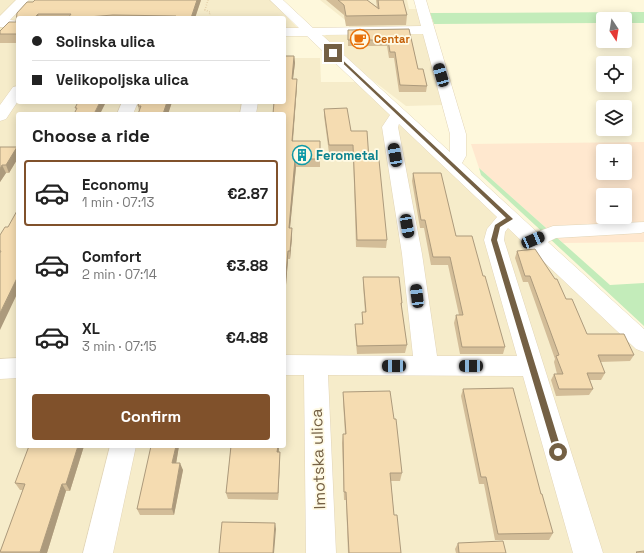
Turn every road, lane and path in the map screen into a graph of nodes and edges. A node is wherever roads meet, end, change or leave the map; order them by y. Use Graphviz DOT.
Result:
graph roads {
  1 [pos="23,0"];
  2 [pos="208,0"];
  3 [pos="276,0"];
  4 [pos="420,0"];
  5 [pos="209,16"];
  6 [pos="0,23"];
  7 [pos="16,25"];
  8 [pos="429,30"];
  9 [pos="286,32"];
  10 [pos="311,32"];
  11 [pos="16,93"];
  12 [pos="0,116"];
  13 [pos="400,116"];
  14 [pos="452,164"];
  15 [pos="510,219"];
  16 [pos="641,227"];
  17 [pos="533,240"];
  18 [pos="644,344"];
  19 [pos="286,365"];
  20 [pos="316,365"];
  21 [pos="426,366"];
  22 [pos="532,366"];
  23 [pos="16,368"];
  24 [pos="0,369"];
  25 [pos="123,448"];
  26 [pos="98,553"];
  27 [pos="321,553"];
  28 [pos="588,553"];
  1 -- 6 [label="street"];
  2 -- 5 [label="path"];
  3 -- 10 [label="street"];
  4 -- 8 [label="street"];
  6 -- 7 [label="street"];
  8 -- 10 [label="street"];
  8 -- 14 [label="street"];
  9 -- 10 [label="street"];
  10 -- 13 [label="street"];
  11 -- 12 [label="street"];
  13 -- 14 [label="street"];
  13 -- 21 [label="street"];
  14 -- 15 [label="street"];
  15 -- 17 [label="street"];
  15 -- 22 [label="street"];
  16 -- 17 [label="street"];
  17 -- 18 [label="street"];
  19 -- 20 [label="street"];
  20 -- 21 [label="street"];
  20 -- 27 [label="street, Imotska ulica"];
  21 -- 22 [label="street"];
  22 -- 28 [label="street"];
  23 -- 24 [label="street"];
  25 -- 26 [label="street"];
}
